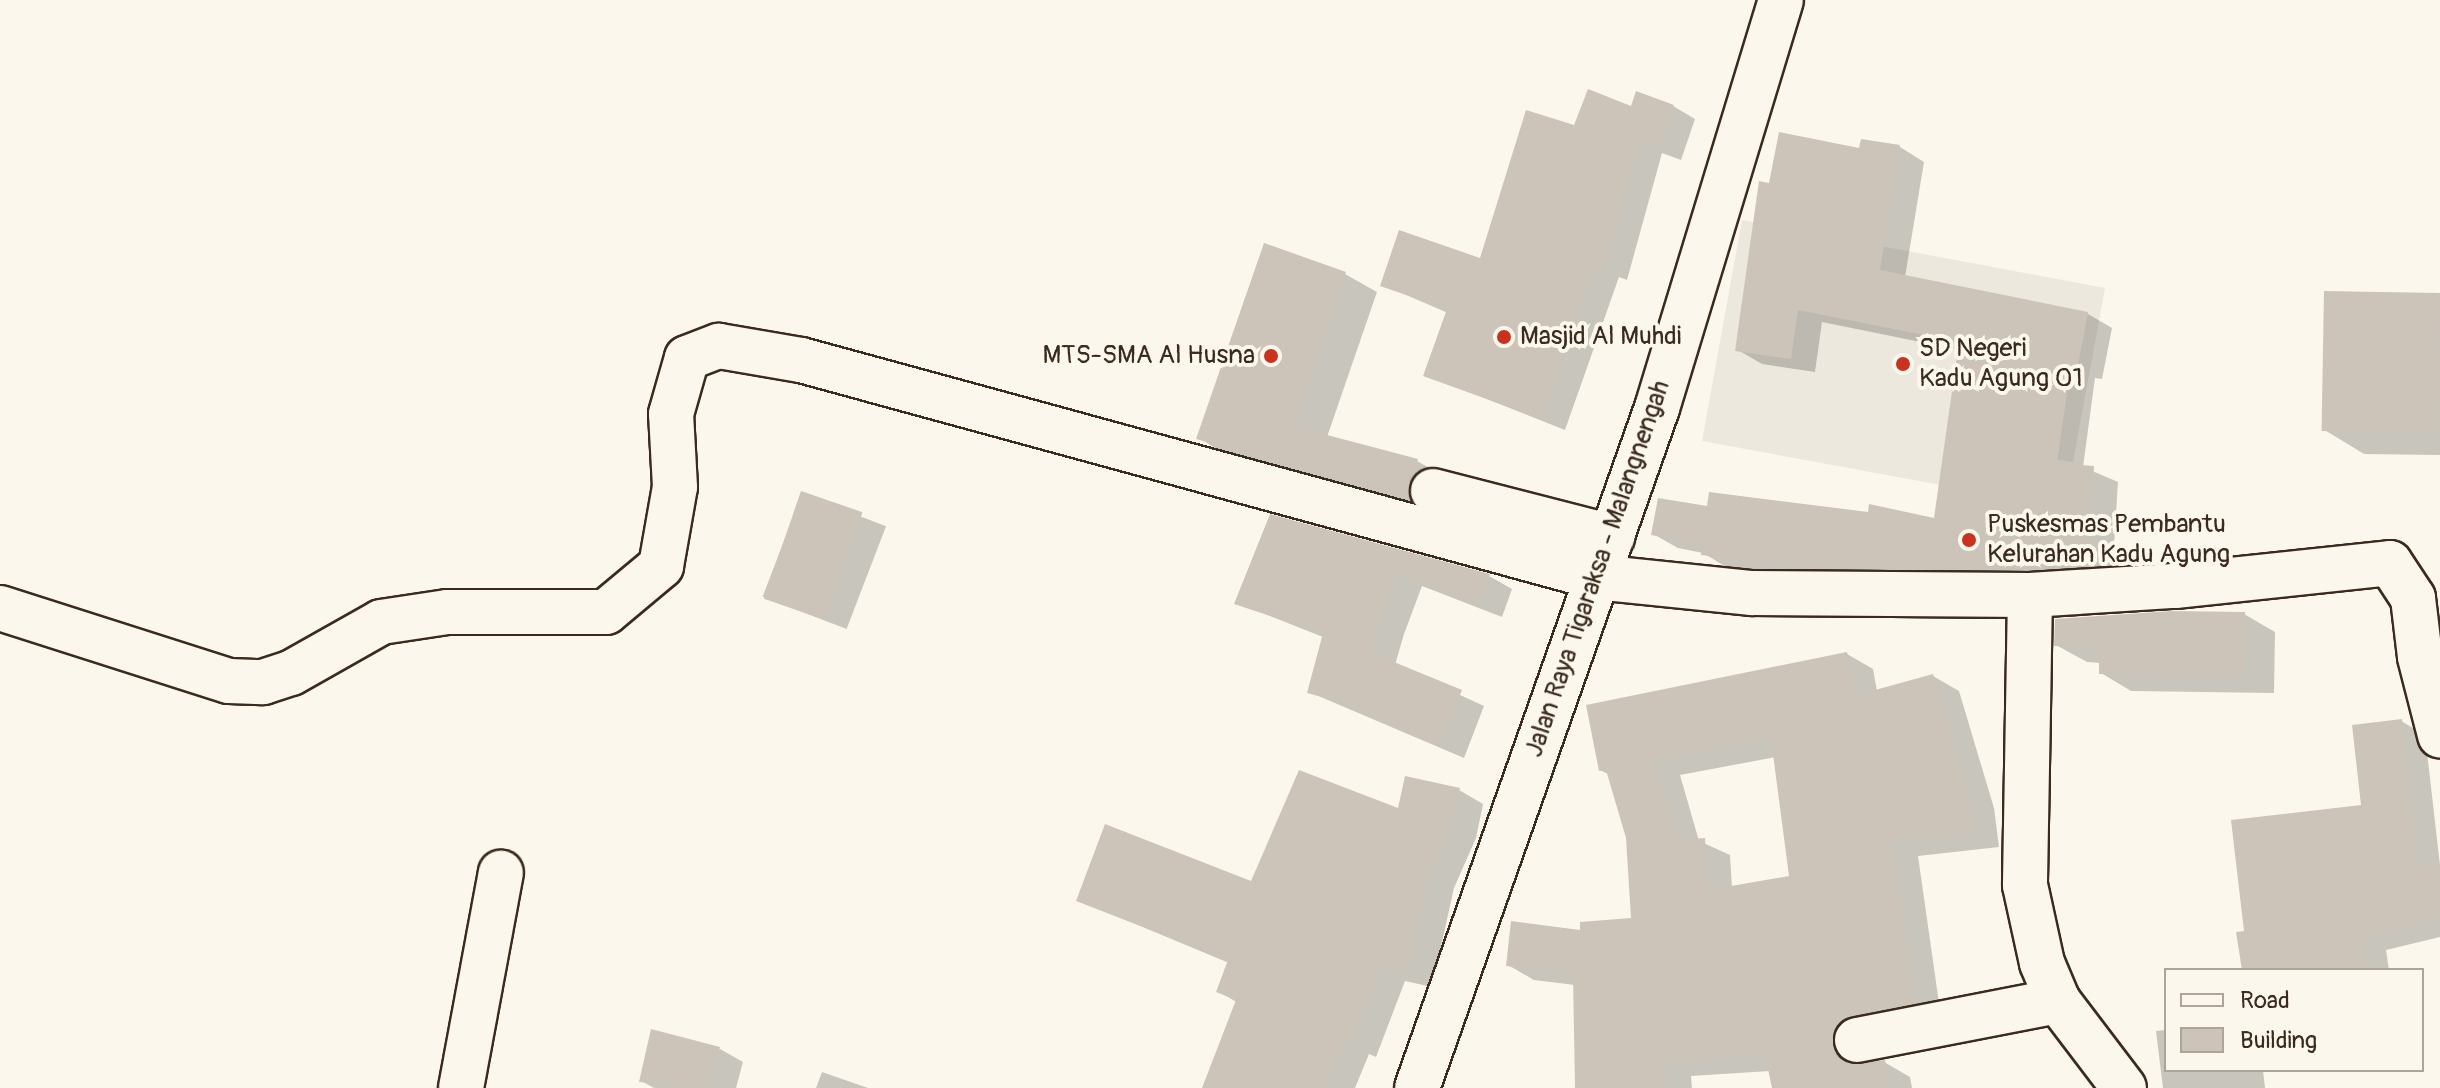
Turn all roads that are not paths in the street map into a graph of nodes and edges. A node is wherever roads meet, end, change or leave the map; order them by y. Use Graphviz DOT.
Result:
graph roads {
  1 [pos="1781,0"];
  2 [pos="1433,491"];
  3 [pos="1612,537"];
  4 [pos="1596,577"];
  5 [pos="2030,595"];
  6 [pos="0,608"];
  7 [pos="2429,643"];
  8 [pos="2440,735"];
  9 [pos="501,873"];
  10 [pos="2058,1001"];
  11 [pos="1857,1040"];
  12 [pos="461,1088"];
  13 [pos="1417,1088"];
  14 [pos="2124,1088"];
  1 -- 3 [label="street, Jalan Raya Tigaraksa - Malangnengah"];
  2 -- 3 [label="street"];
  3 -- 4 [label="street, Jalan Raya Tigaraksa - Malangnengah"];
  4 -- 5 [label="street"];
  4 -- 6 [label="street"];
  4 -- 13 [label="street, Jalan Raya Tigaraksa - Malangnengah"];
  5 -- 7 [label="street"];
  5 -- 10 [label="street"];
  7 -- 8 [label="street"];
  9 -- 12 [label="street"];
  10 -- 11 [label="street"];
  10 -- 14 [label="street"];
}
